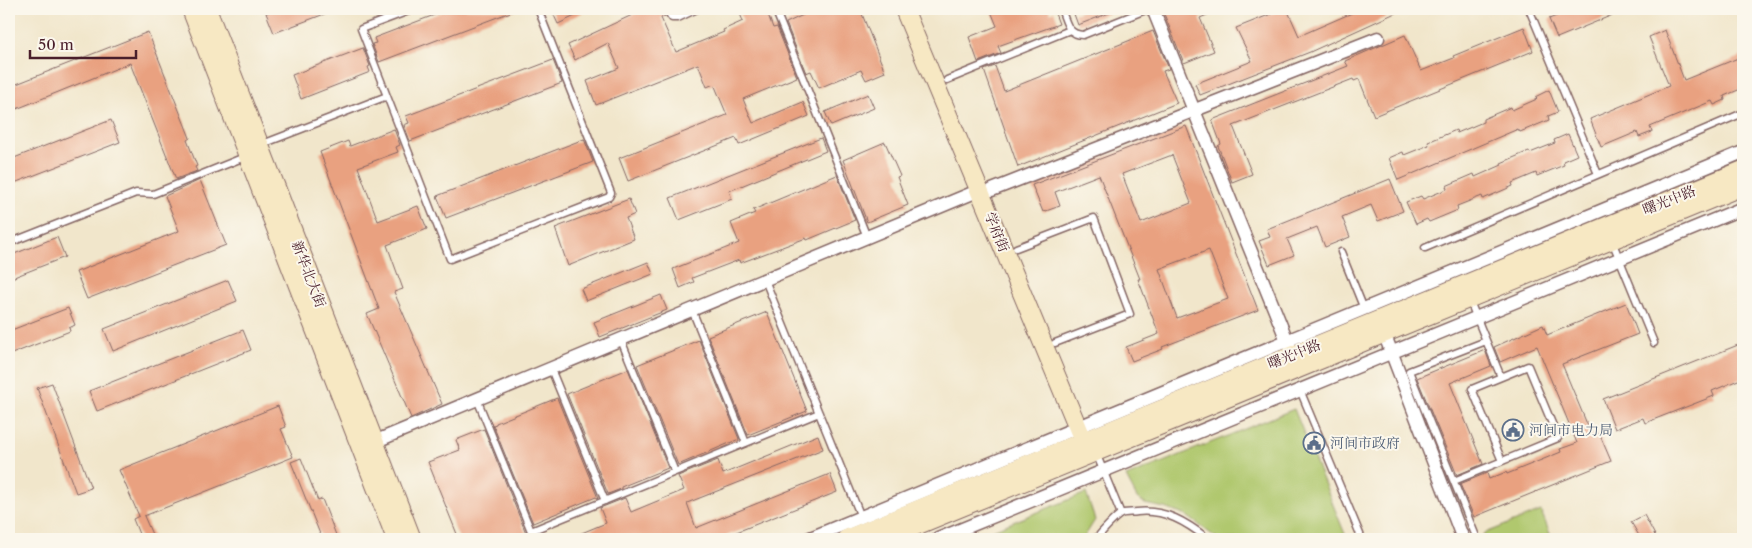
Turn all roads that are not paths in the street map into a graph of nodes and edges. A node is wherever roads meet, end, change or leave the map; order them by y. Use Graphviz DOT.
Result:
graph roads {
  1 [pos="191,9"];
  2 [pos="207,9"];
  3 [pos="414,9"];
  4 [pos="538,9"];
  5 [pos="666,9"];
  6 [pos="696,9"];
  7 [pos="775,9"];
  8 [pos="904,9"];
  9 [pos="917,9"];
  10 [pos="1061,9"];
  11 [pos="1148,9"];
  12 [pos="1153,9"];
  13 [pos="1529,9"];
  14 [pos="1070,30"];
  15 [pos="1378,38"];
  16 [pos="946,80"];
  17 [pos="387,96"];
  18 [pos="1193,110"];
  19 [pos="1743,113"];
  20 [pos="254,150"];
  21 [pos="1743,152"];
  22 [pos="1743,170"];
  23 [pos="1598,174"];
  24 [pos="1743,186"];
  25 [pos="986,190"];
  26 [pos="1743,208"];
  27 [pos="867,237"];
  28 [pos="1612,240"];
  29 [pos="9,243"];
  30 [pos="1016,248"];
  31 [pos="1425,248"];
  32 [pos="1341,252"];
  33 [pos="1619,259"];
  34 [pos="764,280"];
  35 [pos="1469,298"];
  36 [pos="1364,309"];
  37 [pos="692,310"];
  38 [pos="1477,318"];
  39 [pos="1384,333"];
  40 [pos="621,340"];
  41 [pos="1486,341"];
  42 [pos="1055,343"];
  43 [pos="1654,343"];
  44 [pos="1290,348"];
  45 [pos="1391,353"];
  46 [pos="551,369"];
  47 [pos="1500,377"];
  48 [pos="1300,390"];
  49 [pos="477,399"];
  50 [pos="819,413"];
  51 [pos="1090,441"];
  52 [pos="374,442"];
  53 [pos="746,443"];
  54 [pos="1502,461"];
  55 [pos="1104,471"];
  56 [pos="674,472"];
  57 [pos="1454,482"];
  58 [pos="604,501"];
  59 [pos="1121,514"];
  60 [pos="861,517"];
  61 [pos="396,539"];
  62 [pos="412,539"];
  63 [pos="808,539"];
  64 [pos="846,539"];
  65 [pos="884,539"];
  66 [pos="938,539"];
  67 [pos="1096,539"];
  68 [pos="1208,539"];
  69 [pos="1362,539"];
  70 [pos="1463,539"];
  71 [pos="1477,539"];
  1 -- 20 [label="main road, 新华北大街"];
  2 -- 20 [label="main road, 新华北大街"];
  3 -- 17 [label="lane"];
  4 -- 17 [label="lane"];
  5 -- 6 [label="lane"];
  7 -- 27 [label="lane"];
  8 -- 25 [label="main road, 学府街"];
  9 -- 16 [label="main road, 学府街"];
  10 -- 14 [label="lane"];
  11 -- 14 [label="lane"];
  12 -- 18 [label="street"];
  13 -- 23 [label="lane"];
  14 -- 16 [label="lane"];
  15 -- 18 [label="street"];
  16 -- 25 [label="main road, 学府街"];
  17 -- 20 [label="lane"];
  18 -- 25 [label="street"];
  18 -- 44 [label="street"];
  19 -- 23 [label="lane"];
  20 -- 29 [label="lane"];
  20 -- 52 [label="main road, 新华北大街"];
  20 -- 61 [label="main road, 新华北大街"];
  21 -- 36 [label="street"];
  22 -- 44 [label="main road, 曙光中路"];
  23 -- 31 [label="lane"];
  24 -- 28 [label="main road, 曙光中路"];
  25 -- 27 [label="street"];
  25 -- 30 [label="main road, 学府街"];
  25 -- 51 [label="main road, 学府街"];
  26 -- 33 [label="street"];
  27 -- 34 [label="street"];
  28 -- 33 [label="lane"];
  28 -- 35 [label="main road, 曙光中路"];
  30 -- 42 [label="main road, 学府街"];
  30 -- 42 [label="lane"];
  32 -- 36 [label="lane"];
  33 -- 38 [label="street"];
  33 -- 43 [label="lane"];
  34 -- 37 [label="street"];
  34 -- 50 [label="lane"];
  35 -- 38 [label="lane"];
  35 -- 39 [label="main road, 曙光中路"];
  36 -- 44 [label="street"];
  37 -- 40 [label="street"];
  37 -- 53 [label="lane"];
  38 -- 41 [label="lane"];
  38 -- 45 [label="street"];
  39 -- 45 [label="street"];
  39 -- 51 [label="main road, 曙光中路"];
  40 -- 46 [label="street"];
  40 -- 56 [label="lane"];
  41 -- 47 [label="lane"];
  41 -- 57 [label="lane"];
  42 -- 51 [label="main road, 学府街"];
  44 -- 51 [label="main road, 曙光中路"];
  45 -- 48 [label="street"];
  45 -- 70 [label="street"];
  46 -- 49 [label="street"];
  46 -- 58 [label="lane"];
  47 -- 54 [label="lane"];
  47 -- 54 [label="lane"];
  48 -- 55 [label="street"];
  48 -- 69 [label="lane"];
  49 -- 52 [label="street"];
  49 -- 58 [label="lane"];
  50 -- 53 [label="lane"];
  50 -- 60 [label="lane"];
  51 -- 55 [label="lane"];
  51 -- 60 [label="street"];
  51 -- 64 [label="main road, 曙光中路"];
  51 -- 65 [label="main road, 曙光中路"];
  52 -- 62 [label="main road, 新华北大街"];
  53 -- 56 [label="lane"];
  54 -- 57 [label="lane"];
  55 -- 59 [label="lane"];
  55 -- 66 [label="street"];
  56 -- 58 [label="lane"];
  57 -- 71 [label="lane"];
  59 -- 67 [label="lane"];
  59 -- 68 [label="lane"];
  60 -- 63 [label="street"];
}
